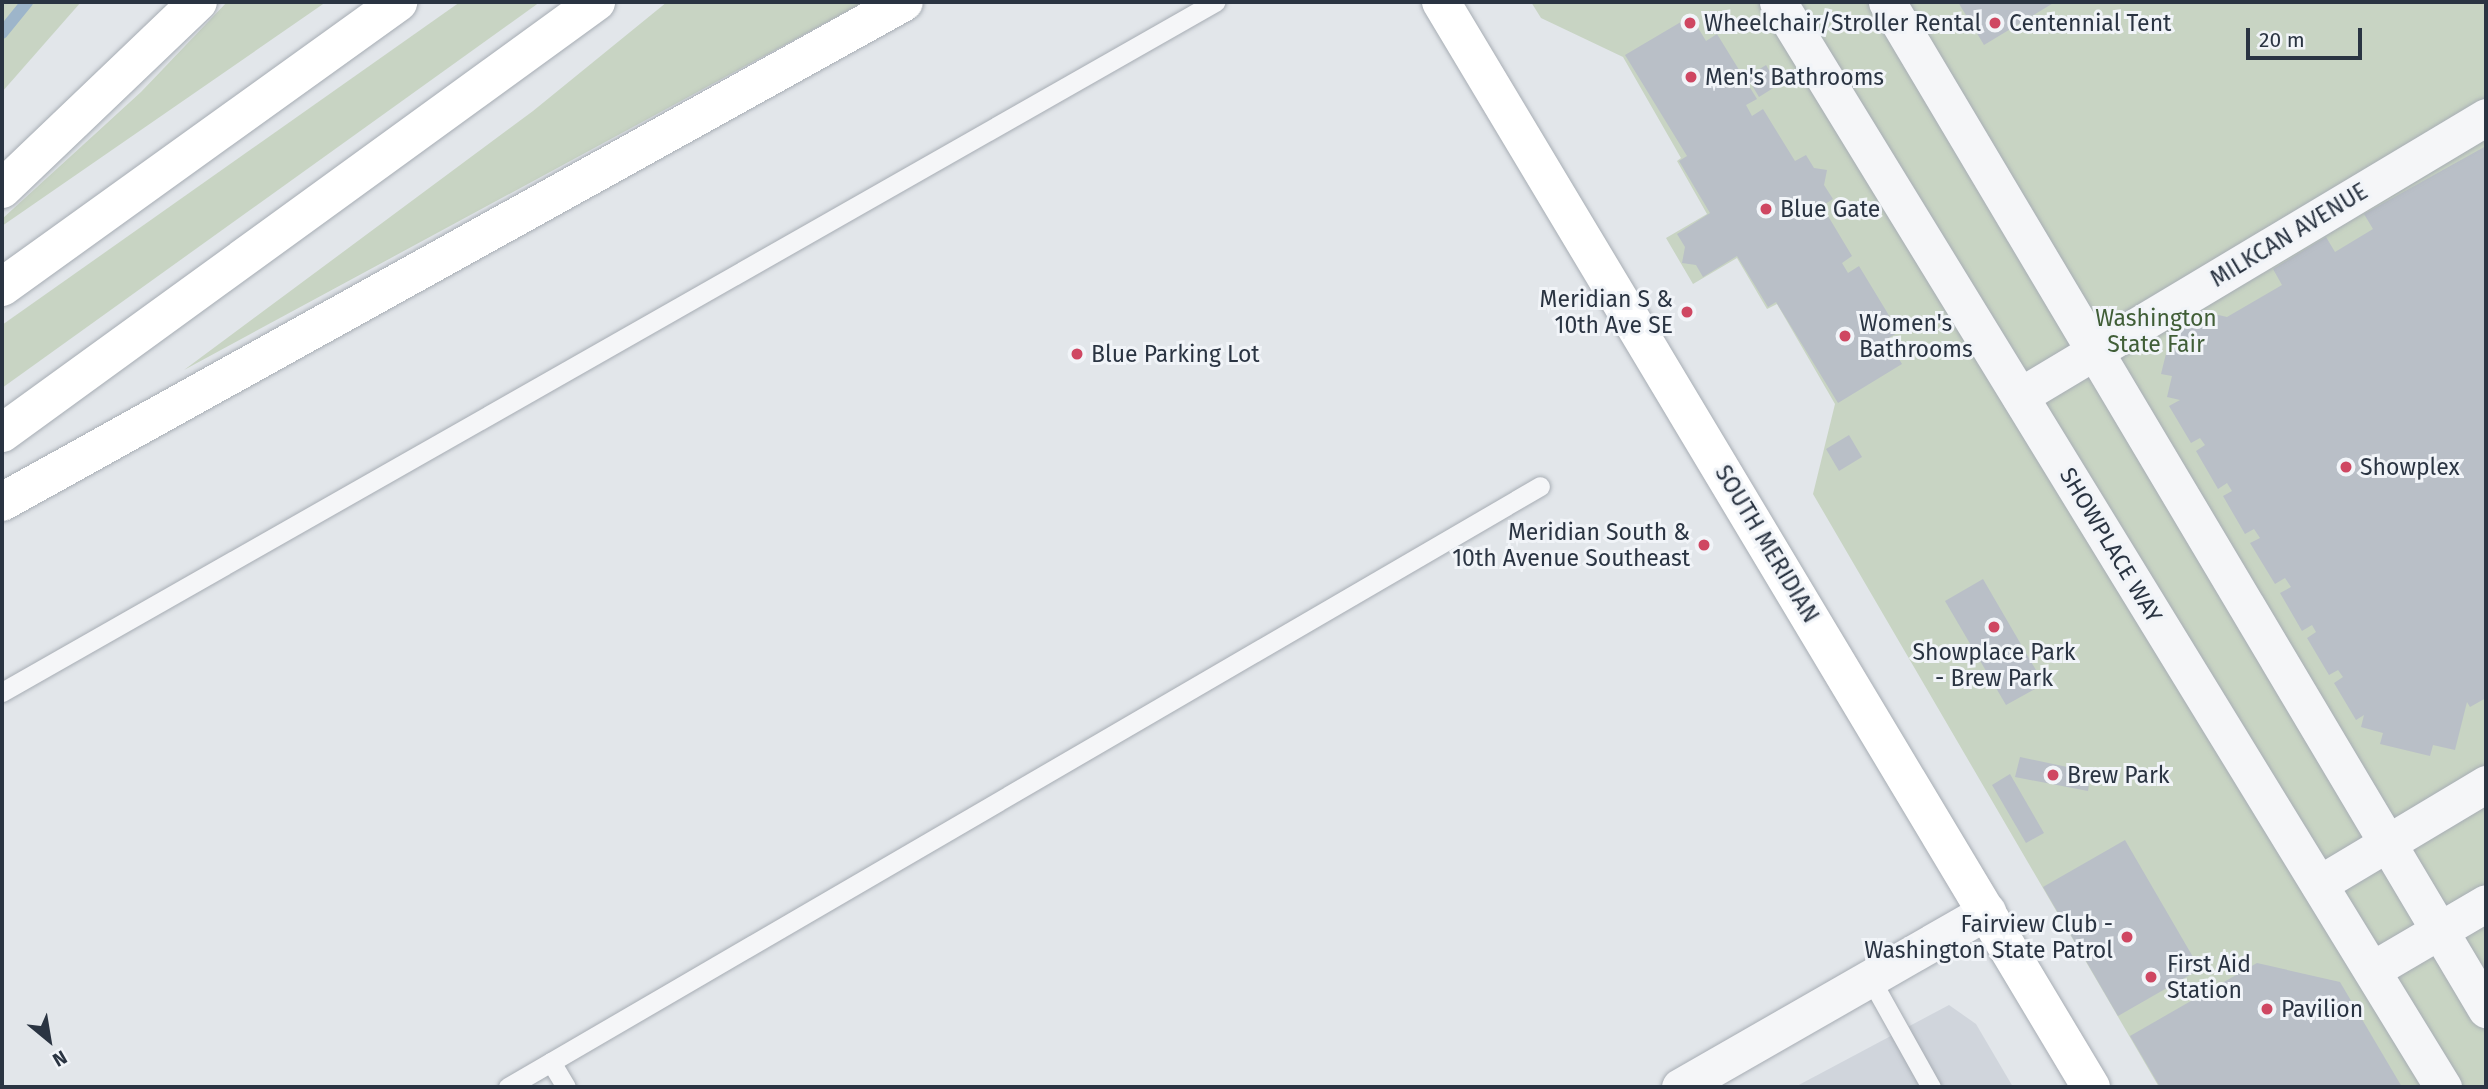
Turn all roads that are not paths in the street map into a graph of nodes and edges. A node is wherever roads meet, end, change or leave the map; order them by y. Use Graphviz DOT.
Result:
graph roads {
  1 [pos="198,2"];
  2 [pos="398,2"];
  3 [pos="596,2"];
  4 [pos="904,2"];
  5 [pos="1215,2"];
  6 [pos="1441,2"];
  7 [pos="1778,2"];
  8 [pos="1887,2"];
  9 [pos="2486,117"];
  10 [pos="2,189"];
  11 [pos="2,287"];
  12 [pos="2095,352"];
  13 [pos="2020,396"];
  14 [pos="2,433"];
  15 [pos="1540,486"];
  16 [pos="2,502"];
  17 [pos="2,692"];
  18 [pos="2486,784"];
  19 [pos="2387,843"];
  20 [pos="2319,884"];
  21 [pos="2486,902"];
  22 [pos="1987,911"];
  23 [pos="2439,930"];
  24 [pos="2372,970"];
  25 [pos="1870,978"];
  26 [pos="2486,1009"];
  27 [pos="551,1062"];
  28 [pos="508,1087"];
  29 [pos="566,1087"];
  30 [pos="1680,1087"];
  31 [pos="1931,1087"];
  32 [pos="2091,1087"];
  33 [pos="2443,1087"];
  1 -- 10 [label="main road"];
  2 -- 11 [label="main road"];
  3 -- 14 [label="main road"];
  4 -- 16 [label="main road"];
  5 -- 17 [label="lane"];
  6 -- 22 [label="main road, SOUTH MERIDIAN"];
  7 -- 13 [label="street, SHOWPLACE WAY"];
  8 -- 12 [label="street"];
  9 -- 12 [label="street, MILKCAN AVENUE"];
  12 -- 13 [label="street, MILKCAN AVENUE"];
  12 -- 19 [label="street"];
  13 -- 20 [label="street, SHOWPLACE WAY"];
  15 -- 27 [label="lane"];
  18 -- 19 [label="street"];
  19 -- 20 [label="street"];
  19 -- 23 [label="street"];
  20 -- 24 [label="street, SHOWPLACE WAY"];
  21 -- 23 [label="street"];
  22 -- 25 [label="street"];
  22 -- 32 [label="main road, SOUTH MERIDIAN"];
  23 -- 24 [label="street"];
  23 -- 26 [label="street"];
  24 -- 33 [label="street, SHOWPLACE WAY"];
  25 -- 30 [label="street"];
  25 -- 31 [label="lane"];
  27 -- 28 [label="lane"];
  27 -- 29 [label="lane"];
}
